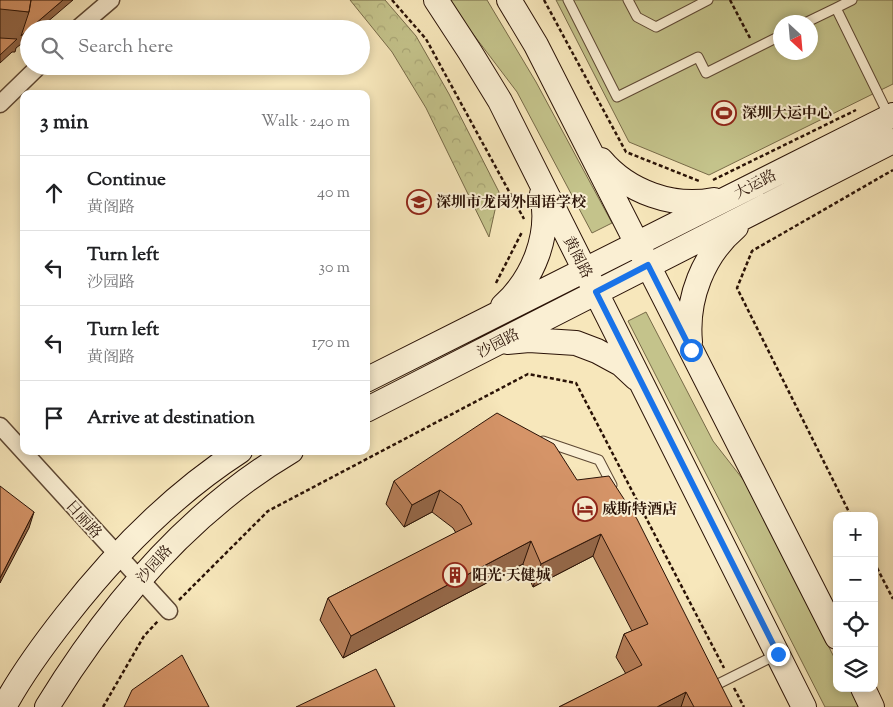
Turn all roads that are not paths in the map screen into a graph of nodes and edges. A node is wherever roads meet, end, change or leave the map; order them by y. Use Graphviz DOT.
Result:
graph roads {
  1 [pos="111,0"];
  2 [pos="436,0"];
  3 [pos="509,0"];
  4 [pos="568,0"];
  5 [pos="628,0"];
  6 [pos="708,0"];
  7 [pos="852,0"];
  8 [pos="836,8"];
  9 [pos="818,17"];
  10 [pos="88,20"];
  11 [pos="773,39"];
  12 [pos="29,75"];
  13 [pos="0,104"];
  14 [pos="888,110"];
  15 [pos="893,141"];
  16 [pos="586,144"];
  17 [pos="539,180"];
  18 [pos="728,198"];
  19 [pos="754,211"];
  20 [pos="627,248"];
  21 [pos="584,270"];
  22 [pos="639,270"];
  23 [pos="596,292"];
  24 [pos="486,320"];
  25 [pos="491,346"];
  26 [pos="691,350"];
  27 [pos="370,378"];
  28 [pos="642,384"];
  29 [pos="370,408"];
  30 [pos="0,426"];
  31 [pos="533,437"];
  32 [pos="20,448"];
  33 [pos="27,455"];
  34 [pos="234,455"];
  35 [pos="285,455"];
  36 [pos="616,495"];
  37 [pos="118,555"];
  38 [pos="140,580"];
  39 [pos="169,611"];
  40 [pos="68,614"];
  41 [pos="833,628"];
  42 [pos="96,634"];
  43 [pos="778,654"];
  44 [pos="712,686"];
  45 [pos="865,692"];
  46 [pos="4,707"];
  47 [pos="47,707"];
  48 [pos="804,707"];
  49 [pos="872,707"];
  1 -- 10 [label="street"];
  2 -- 17 [label="main road, 黄阁路"];
  3 -- 16 [label="main road"];
  4 -- 11 [label="lane"];
  5 -- 6 [label="lane"];
  7 -- 8 [label="lane"];
  8 -- 9 [label="lane"];
  8 -- 14 [label="lane"];
  12 -- 13 [label="street"];
  14 -- 18 [label="main road, 大运路"];
  15 -- 19 [label="main road, 大运路"];
  16 -- 18 [label="main road"];
  16 -- 20 [label="main road"];
  17 -- 21 [label="main road, 黄阁路"];
  17 -- 24 [label="main road"];
  18 -- 20 [label="main road, 大运路"];
  19 -- 22 [label="main road, 大运路"];
  19 -- 26 [label="main road"];
  20 -- 21 [label="main road, 沙园路"];
  20 -- 22 [label="main road"];
  21 -- 23 [label="main road, 黄阁路"];
  21 -- 24 [label="main road, 沙园路"];
  22 -- 23 [label="main road, 沙园路"];
  22 -- 26 [label="main road"];
  23 -- 25 [label="main road, 沙园路"];
  23 -- 28 [label="main road, 黄阁路"];
  24 -- 27 [label="main road, 沙园路"];
  25 -- 28 [label="main road"];
  25 -- 29 [label="main road, 沙园路"];
  26 -- 41 [label="main road"];
  28 -- 43 [label="main road, 黄阁路"];
  30 -- 32 [label="street, 日丽路"];
  31 -- 36 [label="lane"];
  33 -- 37 [label="street, 日丽路"];
  34 -- 37 [label="main road"];
  35 -- 38 [label="main road, 沙园路"];
  37 -- 38 [label="street, 日丽路"];
  37 -- 40 [label="main road"];
  38 -- 39 [label="street, 日丽路"];
  38 -- 42 [label="main road, 沙园路"];
  40 -- 42 [label="main road"];
  40 -- 46 [label="main road"];
  42 -- 47 [label="main road, 沙园路"];
  43 -- 44 [label="lane"];
  43 -- 48 [label="main road, 黄阁路"];
  45 -- 49 [label="main road"];
}
